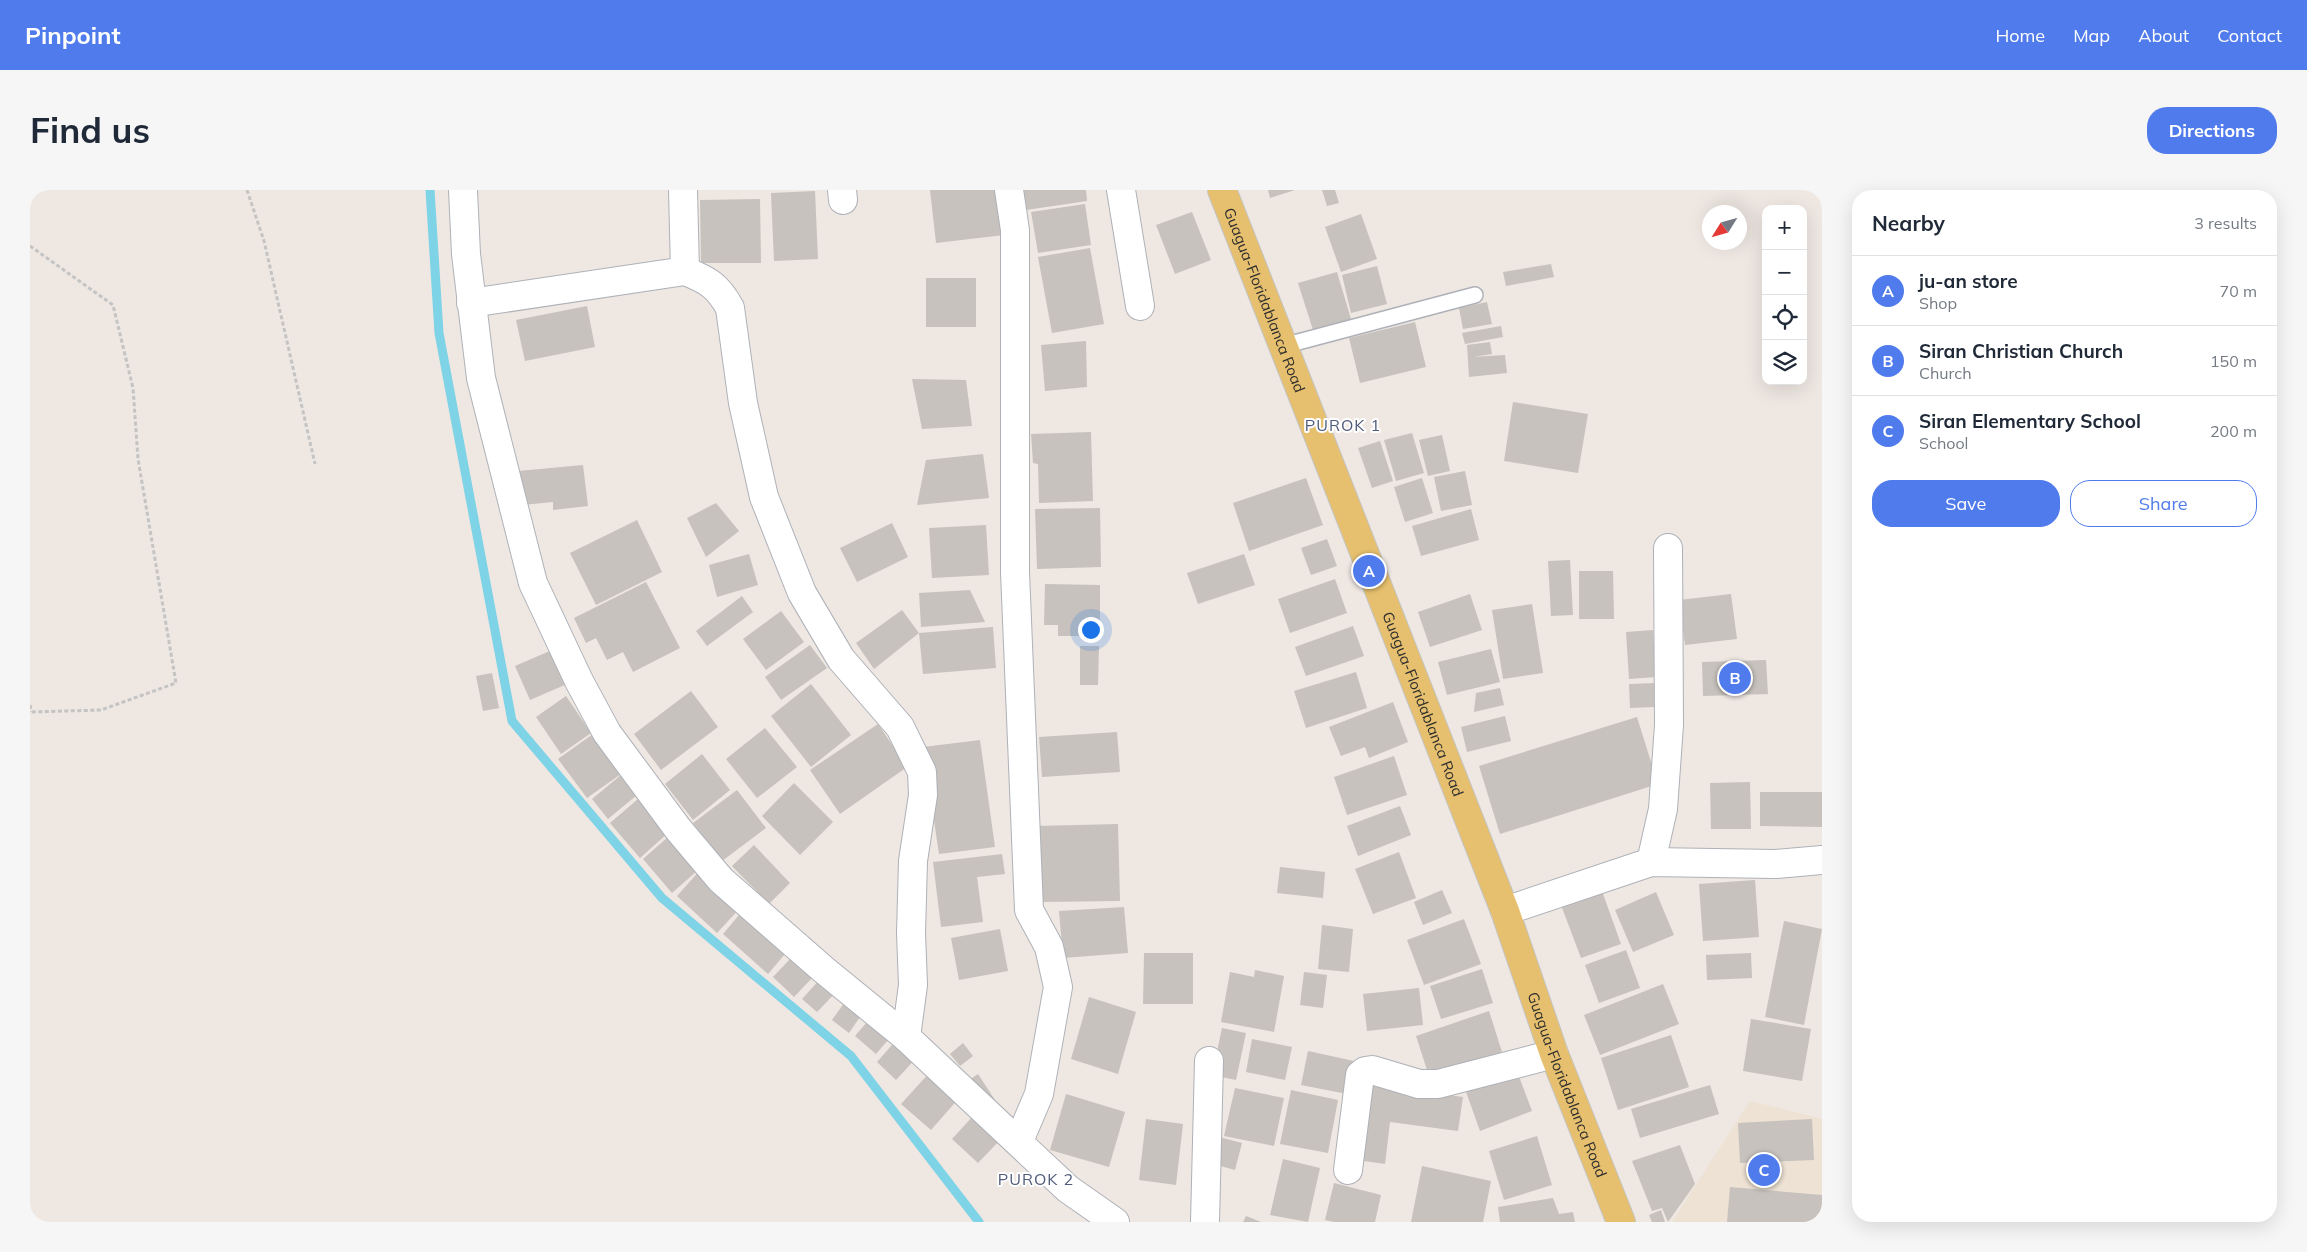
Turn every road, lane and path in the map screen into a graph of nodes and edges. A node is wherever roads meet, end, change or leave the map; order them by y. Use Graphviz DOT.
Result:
graph roads {
  1 [pos="247,190"];
  2 [pos="463,190"];
  3 [pos="683,190"];
  4 [pos="1010,190"];
  5 [pos="1120,190"];
  6 [pos="1222,190"];
  7 [pos="30,246"];
  8 [pos="685,271"];
  9 [pos="1475,295"];
  10 [pos="471,303"];
  11 [pos="1140,306"];
  12 [pos="1283,346"];
  13 [pos="315,464"];
  14 [pos="1668,548"];
  15 [pos="30,705"];
  16 [pos="30,712"];
  17 [pos="1822,860"];
  18 [pos="1651,862"];
  19 [pos="1504,911"];
  20 [pos="906,1037"];
  21 [pos="1554,1054"];
  22 [pos="1209,1061"];
  23 [pos="1019,1142"];
  24 [pos="1348,1170"];
  25 [pos="1115,1222"];
  26 [pos="1205,1222"];
  27 [pos="1621,1222"];
  1 -- 13 [label="path"];
  2 -- 10 [label="street"];
  3 -- 8 [label="street"];
  4 -- 23 [label="street"];
  5 -- 11 [label="street"];
  6 -- 12 [label="main road, Guagua-Floridablanca Road"];
  7 -- 16 [label="path"];
  8 -- 10 [label="street"];
  8 -- 20 [label="street"];
  9 -- 12 [label="lane"];
  10 -- 20 [label="street"];
  12 -- 19 [label="main road, Guagua-Floridablanca Road"];
  14 -- 18 [label="street"];
  15 -- 16 [label="path"];
  17 -- 18 [label="street"];
  18 -- 19 [label="street"];
  19 -- 21 [label="main road, Guagua-Floridablanca Road"];
  20 -- 23 [label="street"];
  21 -- 24 [label="street"];
  21 -- 27 [label="main road, Guagua-Floridablanca Road"];
  22 -- 26 [label="street"];
  23 -- 25 [label="street"];
}
